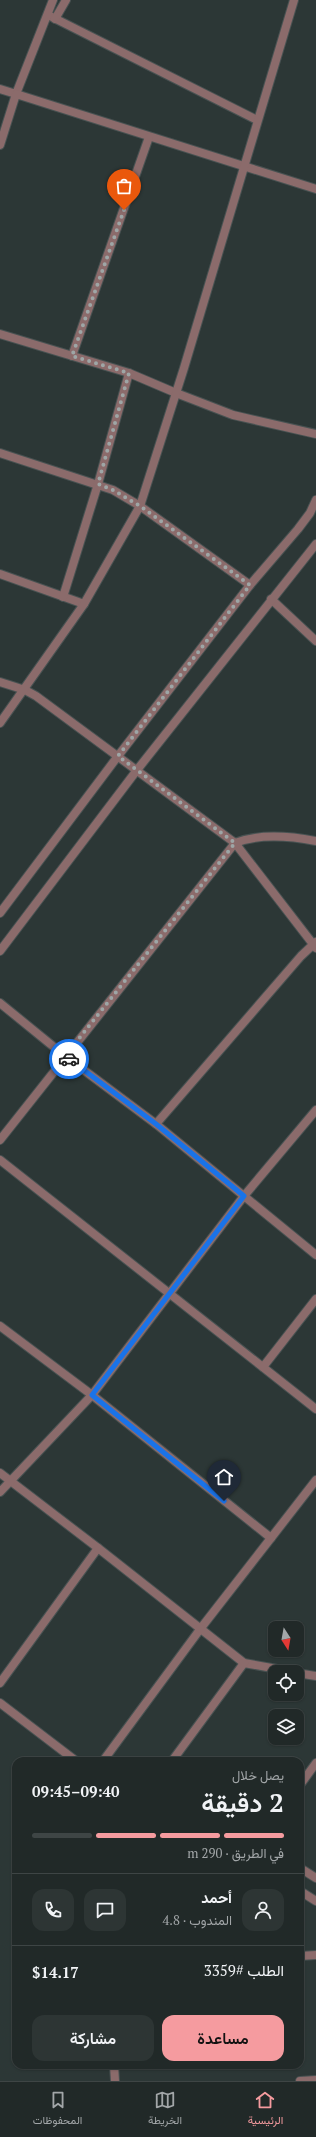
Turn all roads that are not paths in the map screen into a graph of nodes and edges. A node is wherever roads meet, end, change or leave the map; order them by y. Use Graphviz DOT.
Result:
graph roads {
  1 [pos="52,0"];
  2 [pos="66,0"];
  3 [pos="294,0"];
  4 [pos="51,17"];
  5 [pos="0,89"];
  6 [pos="16,94"];
  7 [pos="257,120"];
  8 [pos="149,137"];
  9 [pos="0,145"];
  10 [pos="243,167"];
  11 [pos="316,189"];
  12 [pos="0,334"];
  13 [pos="72,356"];
  14 [pos="129,373"];
  15 [pos="176,393"];
  16 [pos="316,434"];
  17 [pos="0,453"];
  18 [pos="98,484"];
  19 [pos="316,500"];
  20 [pos="140,506"];
  21 [pos="316,544"];
  22 [pos="0,574"];
  23 [pos="250,585"];
  24 [pos="63,597"];
  25 [pos="271,599"];
  26 [pos="84,604"];
  27 [pos="316,641"];
  28 [pos="0,682"];
  29 [pos="25,690"];
  30 [pos="0,723"];
  31 [pos="118,756"];
  32 [pos="137,770"];
  33 [pos="316,841"];
  34 [pos="235,843"];
  35 [pos="0,913"];
  36 [pos="315,945"];
  37 [pos="0,952"];
  38 [pos="0,1003"];
  39 [pos="65,1056"];
  40 [pos="316,1110"];
  41 [pos="156,1124"];
  42 [pos="0,1140"];
  43 [pos="0,1160"];
  44 [pos="244,1196"];
  45 [pos="316,1254"];
  46 [pos="169,1294"];
  47 [pos="316,1299"];
  48 [pos="0,1326"];
  49 [pos="263,1366"];
  50 [pos="92,1395"];
  51 [pos="316,1409"];
  52 [pos="0,1473"];
  53 [pos="10,1480"];
  54 [pos="316,1480"];
  55 [pos="0,1492"];
  56 [pos="271,1538"];
  57 [pos="98,1548"];
  58 [pos="201,1628"];
  59 [pos="244,1663"];
  60 [pos="268,1667"];
  61 [pos="304,1674"];
  62 [pos="316,1676"];
  63 [pos="0,1683"];
  64 [pos="0,1703"];
  65 [pos="71,1757"];
  66 [pos="106,1757"];
  67 [pos="175,1757"];
  68 [pos="316,1763"];
  69 [pos="304,1780"];
  70 [pos="304,1870"];
  71 [pos="316,1878"];
  72 [pos="304,1894"];
  73 [pos="316,1901"];
  74 [pos="316,1955"];
  75 [pos="304,1956"];
  76 [pos="114,2069"];
  77 [pos="316,2080"];
  78 [pos="115,2081"];
  79 [pos="300,2081"];
  1 -- 4 [label="street"];
  2 -- 4 [label="street"];
  3 -- 7 [label="street"];
  4 -- 6 [label="street"];
  4 -- 7 [label="street"];
  5 -- 6 [label="street"];
  6 -- 8 [label="street"];
  6 -- 9 [label="street"];
  7 -- 10 [label="street"];
  8 -- 10 [label="street"];
  8 -- 13 [label="street"];
  10 -- 11 [label="street"];
  10 -- 15 [label="street"];
  12 -- 13 [label="street"];
  13 -- 14 [label="street"];
  14 -- 15 [label="street"];
  14 -- 18 [label="street"];
  15 -- 16 [label="street"];
  15 -- 20 [label="street"];
  17 -- 18 [label="street"];
  18 -- 20 [label="street"];
  18 -- 24 [label="street"];
  19 -- 23 [label="street"];
  20 -- 23 [label="street"];
  20 -- 26 [label="street"];
  21 -- 25 [label="street"];
  22 -- 24 [label="street"];
  23 -- 31 [label="street"];
  24 -- 26 [label="street"];
  25 -- 27 [label="street"];
  25 -- 32 [label="street"];
  26 -- 29 [label="street"];
  28 -- 29 [label="street"];
  29 -- 30 [label="street"];
  29 -- 31 [label="street"];
  31 -- 32 [label="street"];
  31 -- 35 [label="street"];
  32 -- 34 [label="street"];
  32 -- 37 [label="street"];
  33 -- 34 [label="street"];
  34 -- 36 [label="street"];
  34 -- 39 [label="street"];
  36 -- 41 [label="street"];
  38 -- 39 [label="street"];
  39 -- 41 [label="street"];
  39 -- 42 [label="street"];
  40 -- 44 [label="street"];
  41 -- 44 [label="street"];
  43 -- 46 [label="street"];
  44 -- 45 [label="street"];
  44 -- 46 [label="street"];
  46 -- 49 [label="street"];
  46 -- 50 [label="street"];
  47 -- 49 [label="street"];
  48 -- 50 [label="street"];
  49 -- 51 [label="street"];
  50 -- 53 [label="street"];
  50 -- 56 [label="street"];
  52 -- 53 [label="street"];
  53 -- 55 [label="street"];
  53 -- 57 [label="street"];
  54 -- 56 [label="street"];
  56 -- 58 [label="street"];
  57 -- 58 [label="street"];
  57 -- 63 [label="street"];
  58 -- 59 [label="street"];
  58 -- 66 [label="street"];
  59 -- 60 [label="street"];
  59 -- 67 [label="street"];
  61 -- 62 [label="street"];
  64 -- 65 [label="street"];
  68 -- 69 [label="street"];
  70 -- 71 [label="street"];
  72 -- 73 [label="street"];
  74 -- 75 [label="street"];
  76 -- 78 [label="street"];
  77 -- 79 [label="street"];
}
